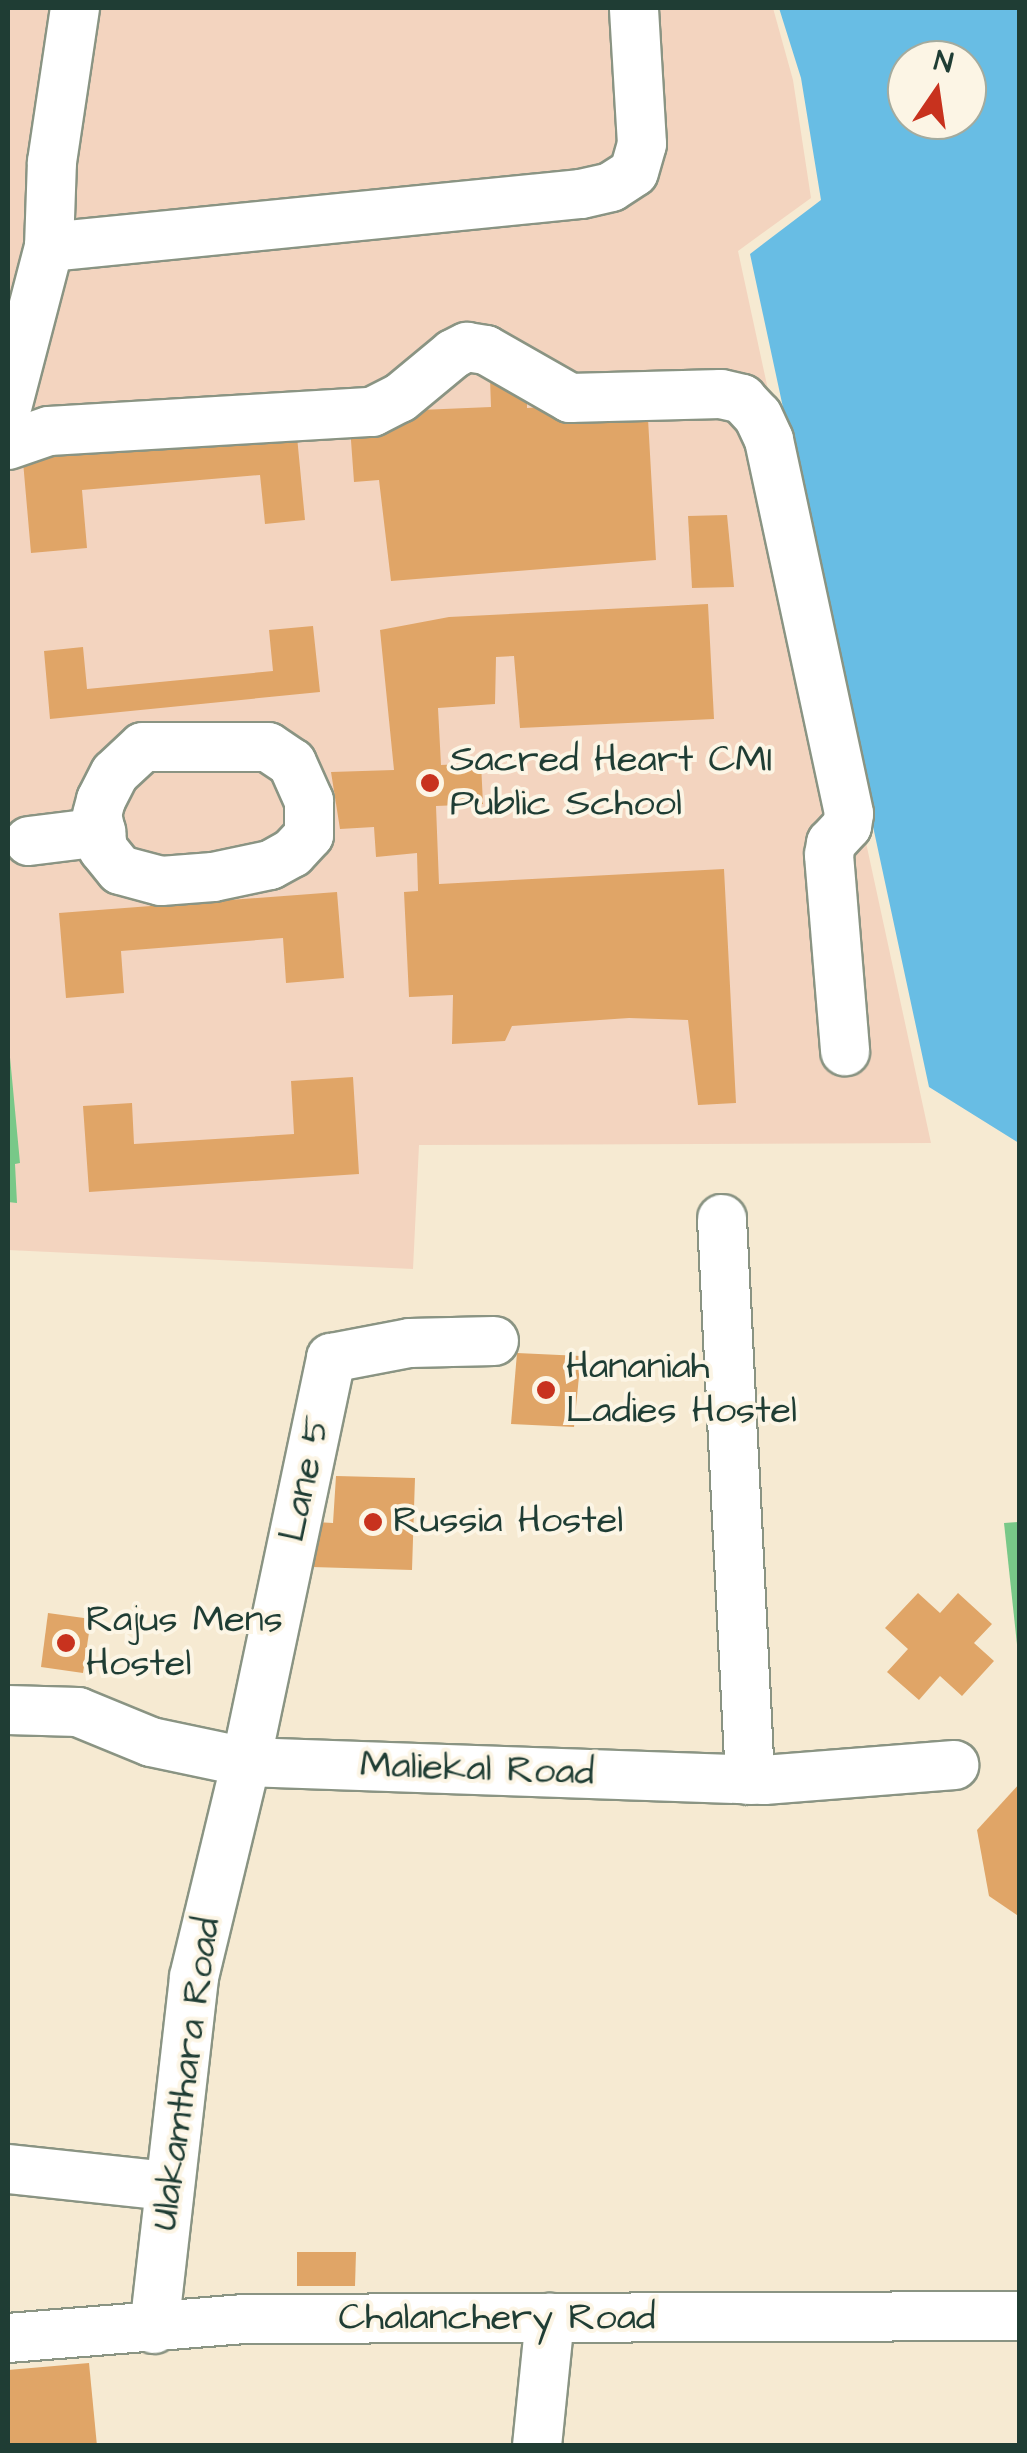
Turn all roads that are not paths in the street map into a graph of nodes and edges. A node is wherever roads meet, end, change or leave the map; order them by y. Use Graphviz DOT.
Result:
graph roads {
  1 [pos="75,8"];
  2 [pos="634,8"];
  3 [pos="50,246"];
  4 [pos="8,404"];
  5 [pos="8,445"];
  6 [pos="100,832"];
  7 [pos="29,841"];
  8 [pos="845,1051"];
  9 [pos="722,1220"];
  10 [pos="494,1340"];
  11 [pos="762,1532"];
  12 [pos="8,1710"];
  13 [pos="246,1762"];
  14 [pos="954,1765"];
  15 [pos="757,1780"];
  16 [pos="8,2168"];
  17 [pos="168,2186"];
  18 [pos="1003,2316"];
  19 [pos="550,2318"];
  20 [pos="154,2329"];
  21 [pos="8,2338"];
  22 [pos="538,2446"];
  1 -- 3 [label="street"];
  2 -- 3 [label="street"];
  3 -- 4 [label="street"];
  5 -- 8 [label="street"];
  6 -- 7 [label="street"];
  9 -- 15 [label="street"];
  10 -- 13 [label="street, Lane 5"];
  11 -- 15 [label="street"];
  12 -- 13 [label="street, Maliekal Road"];
  13 -- 15 [label="street, Maliekal Road"];
  13 -- 17 [label="street, Ulakamthara Road"];
  14 -- 15 [label="street, Maliekal Road"];
  16 -- 17 [label="street"];
  17 -- 20 [label="street, Ulakamthara Road"];
  18 -- 19 [label="street, Chalanchery Road"];
  19 -- 20 [label="street, Chalanchery Road"];
  19 -- 22 [label="street"];
  20 -- 21 [label="street, Chalanchery Road"];
}
